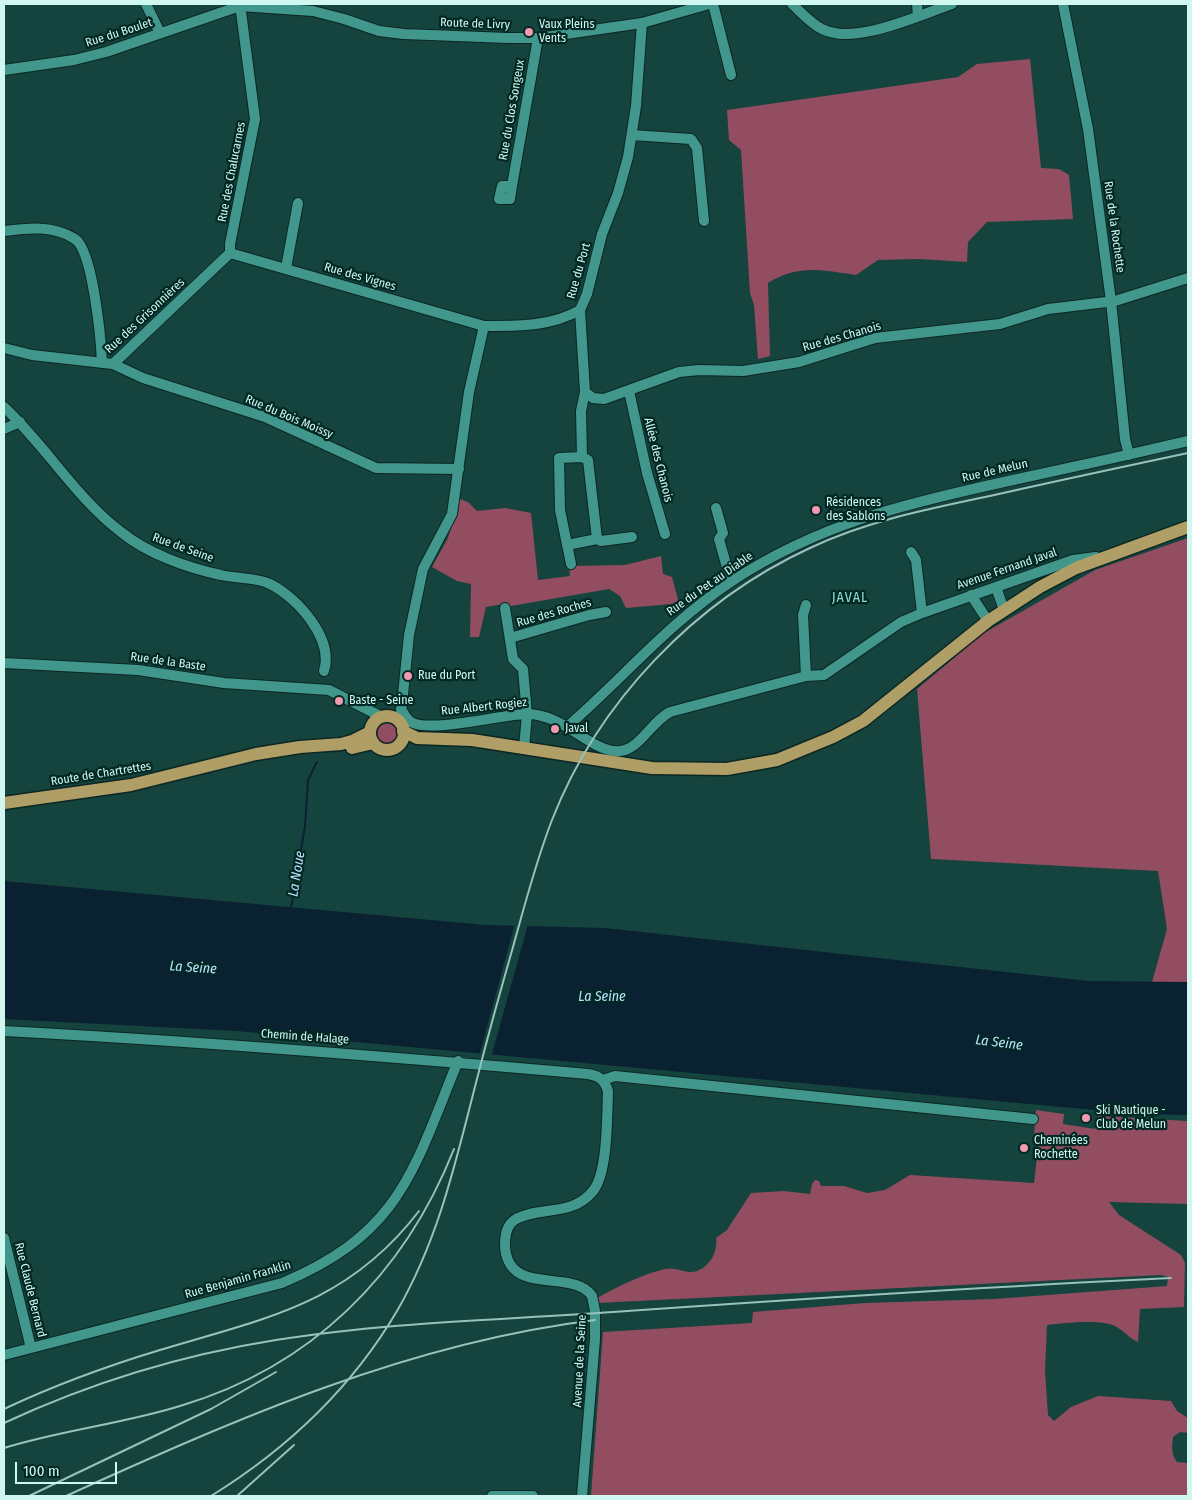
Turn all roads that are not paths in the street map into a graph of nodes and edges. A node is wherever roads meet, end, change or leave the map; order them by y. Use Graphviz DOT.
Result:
graph roads {
  1 [pos="146,4"];
  2 [pos="709,4"];
  3 [pos="713,4"];
  4 [pos="792,4"];
  5 [pos="917,4"];
  6 [pos="952,4"];
  7 [pos="1063,4"];
  8 [pos="240,5"];
  9 [pos="918,16"];
  10 [pos="642,23"];
  11 [pos="160,33"];
  12 [pos="538,38"];
  13 [pos="4,70"];
  14 [pos="731,75"];
  15 [pos="632,135"];
  16 [pos="512,186"];
  17 [pos="298,203"];
  18 [pos="704,221"];
  19 [pos="4,231"];
  20 [pos="230,253"];
  21 [pos="286,268"];
  22 [pos="1188,278"];
  23 [pos="1111,301"];
  24 [pos="580,310"];
  25 [pos="484,326"];
  26 [pos="4,348"];
  27 [pos="102,362"];
  28 [pos="113,364"];
  29 [pos="629,391"];
  30 [pos="585,392"];
  31 [pos="4,407"];
  32 [pos="20,422"];
  33 [pos="4,429"];
  34 [pos="1188,441"];
  35 [pos="1129,454"];
  36 [pos="582,457"];
  37 [pos="459,469"];
  38 [pos="716,508"];
  39 [pos="1188,527"];
  40 [pos="665,534"];
  41 [pos="810,536"];
  42 [pos="632,537"];
  43 [pos="597,539"];
  44 [pos="567,545"];
  45 [pos="912,552"];
  46 [pos="1102,557"];
  47 [pos="571,564"];
  48 [pos="731,582"];
  49 [pos="996,586"];
  50 [pos="971,595"];
  51 [pos="806,605"];
  52 [pos="504,608"];
  53 [pos="1004,610"];
  54 [pos="606,612"];
  55 [pos="922,612"];
  56 [pos="988,621"];
  57 [pos="510,638"];
  58 [pos="4,663"];
  59 [pos="806,676"];
  60 [pos="788,681"];
  61 [pos="329,690"];
  62 [pos="527,718"];
  63 [pos="385,721"];
  64 [pos="568,726"];
  65 [pos="403,729"];
  66 [pos="490,743"];
  67 [pos="399,745"];
  68 [pos="524,748"];
  69 [pos="4,802"];
  70 [pos="4,1031"];
  71 [pos="458,1061"];
  72 [pos="603,1080"];
  73 [pos="1033,1120"];
  74 [pos="4,1238"];
  75 [pos="31,1348"];
  76 [pos="4,1355"];
  77 [pos="492,1496"];
  78 [pos="533,1496"];
  79 [pos="582,1496"];
  1 -- 11 [label="street"];
  2 -- 10 [label="street, Route de Livry"];
  3 -- 14 [label="street"];
  4 -- 9 [label="street"];
  5 -- 9 [label="street"];
  6 -- 9 [label="street"];
  7 -- 23 [label="street, Rue de la Rochette"];
  8 -- 11 [label="street, Rue du Boulet"];
  8 -- 12 [label="street, Route de Livry"];
  8 -- 20 [label="street, Rue des Chalucarnes"];
  10 -- 12 [label="street, Route de Livry"];
  10 -- 15 [label="street, Rue du Port"];
  11 -- 13 [label="street, Rue du Boulet"];
  12 -- 16 [label="street, Rue du Clos Songeux"];
  15 -- 18 [label="street"];
  15 -- 24 [label="street, Rue du Port"];
  17 -- 21 [label="street"];
  19 -- 27 [label="street"];
  20 -- 21 [label="street, Rue des Vignes"];
  20 -- 28 [label="street, Rue des Grisonnières"];
  21 -- 25 [label="street, Rue des Vignes"];
  22 -- 23 [label="street, Rue des Chanois"];
  23 -- 29 [label="street, Rue des Chanois"];
  23 -- 35 [label="street, Rue de la Rochette"];
  24 -- 25 [label="street, Rue du Port"];
  24 -- 30 [label="street"];
  25 -- 37 [label="street"];
  26 -- 27 [label="street, Rue des Grisonnières"];
  27 -- 28 [label="street, Rue des Grisonnières"];
  28 -- 37 [label="street, Rue du Bois Moissy"];
  29 -- 30 [label="street, Rue des Chanois"];
  29 -- 40 [label="street, Allée des Chanois"];
  30 -- 36 [label="street"];
  31 -- 32 [label="street, Rue de Seine"];
  32 -- 33 [label="street"];
  32 -- 61 [label="street, Rue de Seine"];
  34 -- 35 [label="street, Rue de Melun"];
  35 -- 41 [label="street, Rue de Melun"];
  36 -- 43 [label="street"];
  36 -- 44 [label="street"];
  37 -- 63 [label="street"];
  38 -- 48 [label="street"];
  39 -- 46 [label="main road"];
  41 -- 48 [label="street, Rue du Pet au Diable"];
  42 -- 43 [label="street"];
  43 -- 44 [label="street"];
  44 -- 47 [label="street"];
  45 -- 55 [label="street"];
  46 -- 49 [label="street, Avenue Fernand Javal"];
  46 -- 53 [label="main road"];
  48 -- 64 [label="street, Rue du Pet au Diable"];
  49 -- 50 [label="street, Avenue Fernand Javal"];
  49 -- 53 [label="street"];
  50 -- 55 [label="street, Avenue Fernand Javal"];
  50 -- 56 [label="street"];
  51 -- 59 [label="street"];
  52 -- 57 [label="street, Rue des Roches"];
  53 -- 56 [label="main road"];
  54 -- 57 [label="street, Rue des Roches"];
  55 -- 59 [label="street, Avenue Fernand Javal"];
  56 -- 68 [label="main road"];
  57 -- 62 [label="street, Rue des Roches"];
  58 -- 61 [label="street, Rue de la Baste"];
  59 -- 60 [label="street, Avenue Fernand Javal"];
  60 -- 64 [label="street, Rue Albert Rogiez"];
  61 -- 63 [label="street, Rue Albert Rogiez"];
  62 -- 63 [label="street, Rue Albert Rogiez"];
  62 -- 64 [label="street, Rue Albert Rogiez"];
  62 -- 68 [label="street, Rue des Roches"];
  63 -- 65 [label="main road"];
  63 -- 67 [label="main road"];
  63 -- 69 [label="main road, Route de Chartrettes"];
  65 -- 66 [label="main road"];
  65 -- 67 [label="main road"];
  66 -- 67 [label="main road"];
  66 -- 68 [label="main road"];
  70 -- 71 [label="street, Chemin de Halage"];
  71 -- 72 [label="street, Chemin de Halage"];
  71 -- 75 [label="street, Rue Benjamin Franklin"];
  72 -- 73 [label="street"];
  72 -- 79 [label="street, Avenue de la Seine"];
  74 -- 75 [label="street, Rue Claude Bernard"];
  75 -- 76 [label="street, Rue Benjamin Franklin"];
  77 -- 78 [label="street"];
}
